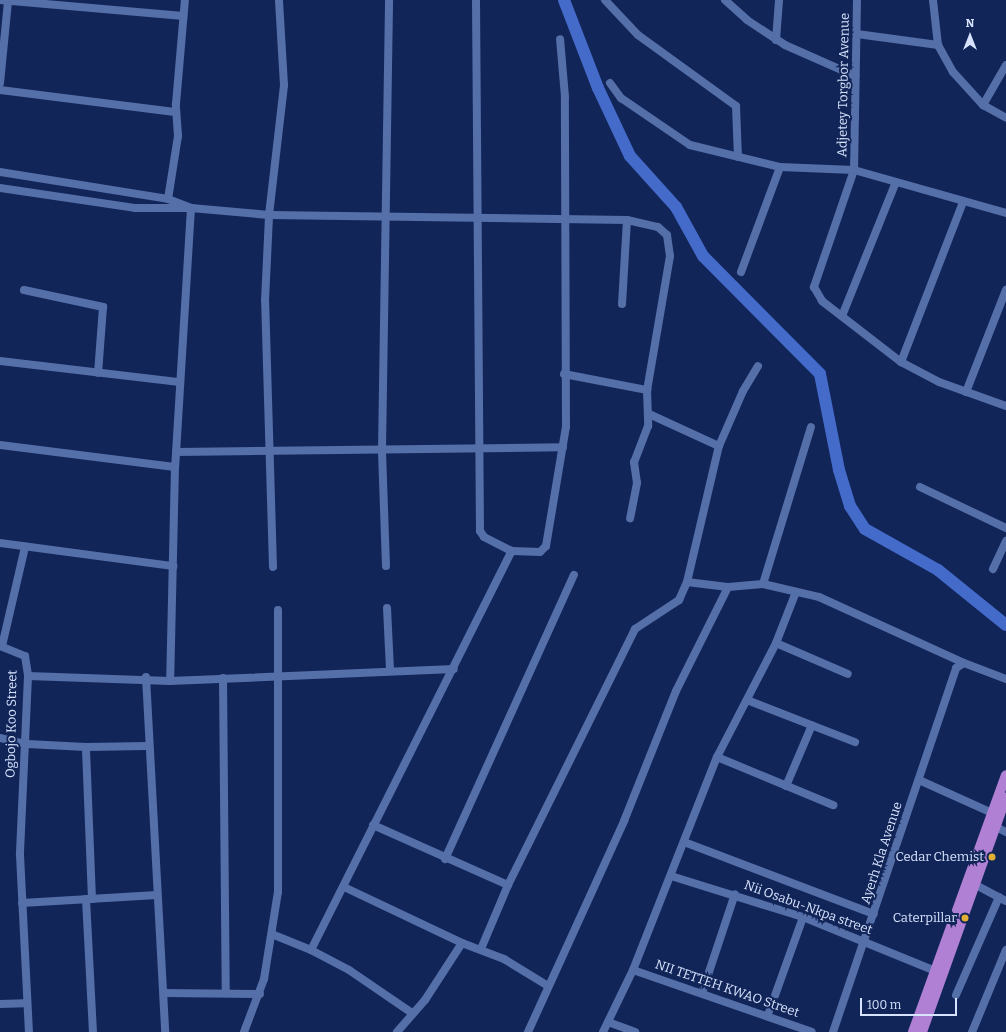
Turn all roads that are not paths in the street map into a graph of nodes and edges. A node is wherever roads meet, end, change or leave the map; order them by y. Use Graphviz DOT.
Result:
graph roads {
  1 [pos="96,0"];
  2 [pos="185,0"];
  3 [pos="279,0"];
  4 [pos="389,0"];
  5 [pos="476,0"];
  6 [pos="605,0"];
  7 [pos="725,0"];
  8 [pos="779,0"];
  9 [pos="857,0"];
  10 [pos="933,0"];
  11 [pos="4,1"];
  12 [pos="95,10"];
  13 [pos="184,16"];
  14 [pos="857,34"];
  15 [pos="560,39"];
  16 [pos="776,40"];
  17 [pos="938,45"];
  18 [pos="1006,65"];
  19 [pos="855,76"];
  20 [pos="0,82"];
  21 [pos="610,83"];
  22 [pos="0,90"];
  23 [pos="983,105"];
  24 [pos="175,112"];
  25 [pos="1006,118"];
  26 [pos="738,157"];
  27 [pos="780,168"];
  28 [pos="854,170"];
  29 [pos="0,172"];
  30 [pos="896,182"];
  31 [pos="0,188"];
  32 [pos="168,199"];
  33 [pos="963,202"];
  34 [pos="191,208"];
  35 [pos="1006,214"];
  36 [pos="269,215"];
  37 [pos="388,216"];
  38 [pos="476,217"];
  39 [pos="562,219"];
  40 [pos="627,220"];
  41 [pos="741,272"];
  42 [pos="24,290"];
  43 [pos="1006,290"];
  44 [pos="622,304"];
  45 [pos="842,316"];
  46 [pos="0,361"];
  47 [pos="901,362"];
  48 [pos="0,366"];
  49 [pos="758,366"];
  50 [pos="98,373"];
  51 [pos="564,374"];
  52 [pos="180,382"];
  53 [pos="647,390"];
  54 [pos="966,392"];
  55 [pos="1006,406"];
  56 [pos="649,414"];
  57 [pos="811,427"];
  58 [pos="0,445"];
  59 [pos="719,446"];
  60 [pos="477,448"];
  61 [pos="563,448"];
  62 [pos="382,450"];
  63 [pos="272,451"];
  64 [pos="176,452"];
  65 [pos="175,467"];
  66 [pos="920,487"];
  67 [pos="630,518"];
  68 [pos="1006,528"];
  69 [pos="1006,541"];
  70 [pos="0,544"];
  71 [pos="25,547"];
  72 [pos="512,551"];
  73 [pos="172,566"];
  74 [pos="386,566"];
  75 [pos="273,568"];
  76 [pos="993,569"];
  77 [pos="574,575"];
  78 [pos="687,582"];
  79 [pos="763,584"];
  80 [pos="728,587"];
  81 [pos="796,592"];
  82 [pos="387,608"];
  83 [pos="278,610"];
  84 [pos="776,643"];
  85 [pos="1,646"];
  86 [pos="964,663"];
  87 [pos="390,669"];
  88 [pos="454,669"];
  89 [pos="848,674"];
  90 [pos="277,675"];
  91 [pos="28,676"];
  92 [pos="146,677"];
  93 [pos="223,678"];
  94 [pos="1006,680"];
  95 [pos="170,681"];
  96 [pos="747,700"];
  97 [pos="812,725"];
  98 [pos="0,738"];
  99 [pos="855,742"];
  100 [pos="27,744"];
  101 [pos="147,746"];
  102 [pos="86,747"];
  103 [pos="718,757"];
  104 [pos="1006,775"];
  105 [pos="919,780"];
  106 [pos="786,786"];
  107 [pos="1006,798"];
  108 [pos="833,805"];
  109 [pos="992,813"];
  110 [pos="373,825"];
  111 [pos="996,827"];
  112 [pos="1006,832"];
  113 [pos="684,842"];
  114 [pos="446,859"];
  115 [pos="671,876"];
  116 [pos="508,884"];
  117 [pos="974,884"];
  118 [pos="344,887"];
  119 [pos="735,894"];
  120 [pos="157,895"];
  121 [pos="89,899"];
  122 [pos="1002,899"];
  123 [pos="22,903"];
  124 [pos="874,914"];
  125 [pos="803,917"];
  126 [pos="274,935"];
  127 [pos="866,941"];
  128 [pos="462,943"];
  129 [pos="482,949"];
  130 [pos="311,950"];
  131 [pos="1006,950"];
  132 [pos="633,970"];
  133 [pos="935,971"];
  134 [pos="548,986"];
  135 [pos="226,992"];
  136 [pos="164,993"];
  137 [pos="702,993"];
  138 [pos="260,994"];
  139 [pos="956,995"];
  140 [pos="25,1003"];
  141 [pos="0,1004"];
  142 [pos="412,1013"];
  143 [pos="768,1015"];
  144 [pos="608,1022"];
  145 [pos="29,1032"];
  146 [pos="93,1032"];
  147 [pos="165,1032"];
  148 [pos="244,1032"];
  149 [pos="397,1032"];
  150 [pos="528,1032"];
  151 [pos="603,1032"];
  152 [pos="635,1032"];
  153 [pos="812,1032"];
  154 [pos="833,1032"];
  155 [pos="913,1032"];
  156 [pos="922,1032"];
  157 [pos="972,1032"];
  1 -- 12 [label="street"];
  2 -- 13 [label="street"];
  3 -- 36 [label="street"];
  4 -- 37 [label="street"];
  5 -- 38 [label="street"];
  6 -- 26 [label="street"];
  7 -- 16 [label="street"];
  8 -- 16 [label="street"];
  9 -- 14 [label="street, Adjetey Torgbor Avenue"];
  10 -- 17 [label="street"];
  11 -- 12 [label="street"];
  11 -- 20 [label="street"];
  12 -- 13 [label="street"];
  13 -- 24 [label="street"];
  14 -- 17 [label="street"];
  14 -- 19 [label="street, Adjetey Torgbor Avenue"];
  15 -- 39 [label="street"];
  16 -- 19 [label="street"];
  17 -- 23 [label="street"];
  18 -- 23 [label="street"];
  19 -- 28 [label="street, Adjetey Torgbor Avenue"];
  21 -- 26 [label="street"];
  22 -- 24 [label="street"];
  23 -- 25 [label="street"];
  24 -- 32 [label="street"];
  26 -- 27 [label="street"];
  27 -- 28 [label="street"];
  27 -- 41 [label="street"];
  28 -- 30 [label="street"];
  28 -- 45 [label="street, Adjetey Torgbor Avenue"];
  29 -- 32 [label="street"];
  30 -- 33 [label="street"];
  30 -- 45 [label="street"];
  31 -- 34 [label="street"];
  32 -- 34 [label="street"];
  33 -- 35 [label="street"];
  33 -- 47 [label="street"];
  34 -- 36 [label="street"];
  34 -- 52 [label="street"];
  36 -- 37 [label="street"];
  36 -- 63 [label="street"];
  37 -- 38 [label="street"];
  37 -- 62 [label="street"];
  38 -- 39 [label="street"];
  38 -- 60 [label="street"];
  39 -- 40 [label="street"];
  39 -- 51 [label="street"];
  40 -- 44 [label="street"];
  40 -- 53 [label="street"];
  42 -- 50 [label="street"];
  43 -- 54 [label="street"];
  45 -- 47 [label="street, Adjetey Torgbor Avenue"];
  46 -- 48 [label="street"];
  46 -- 50 [label="street"];
  47 -- 54 [label="street, Adjetey Torgbor Avenue"];
  49 -- 59 [label="street"];
  50 -- 52 [label="street"];
  51 -- 53 [label="street"];
  51 -- 61 [label="street"];
  52 -- 64 [label="street"];
  53 -- 56 [label="street"];
  54 -- 55 [label="street, Adjetey Torgbor Avenue"];
  56 -- 59 [label="street"];
  56 -- 67 [label="street"];
  57 -- 79 [label="street"];
  58 -- 65 [label="street"];
  59 -- 78 [label="street"];
  60 -- 61 [label="street"];
  60 -- 62 [label="street"];
  60 -- 72 [label="street"];
  61 -- 72 [label="street"];
  62 -- 63 [label="street"];
  62 -- 74 [label="street"];
  63 -- 64 [label="street"];
  63 -- 75 [label="street"];
  64 -- 65 [label="street"];
  65 -- 73 [label="street"];
  66 -- 68 [label="street"];
  69 -- 76 [label="street"];
  70 -- 71 [label="street"];
  71 -- 73 [label="street"];
  71 -- 85 [label="street"];
  72 -- 88 [label="street"];
  73 -- 95 [label="street"];
  77 -- 114 [label="street"];
  78 -- 80 [label="street"];
  78 -- 116 [label="street"];
  79 -- 80 [label="street"];
  79 -- 81 [label="street"];
  80 -- 134 [label="street"];
  81 -- 84 [label="street"];
  81 -- 86 [label="street"];
  82 -- 87 [label="street"];
  83 -- 90 [label="street"];
  84 -- 89 [label="street"];
  84 -- 96 [label="street"];
  85 -- 91 [label="street, Ogbojo Koo Street"];
  86 -- 94 [label="street"];
  86 -- 105 [label="street, Ayerh Kla Avenue"];
  87 -- 88 [label="street"];
  87 -- 90 [label="street"];
  88 -- 110 [label="street"];
  90 -- 93 [label="street"];
  90 -- 126 [label="street"];
  91 -- 92 [label="street"];
  91 -- 100 [label="street, Ogbojo Koo Street"];
  92 -- 95 [label="street"];
  92 -- 101 [label="street"];
  93 -- 95 [label="street"];
  93 -- 135 [label="street"];
  96 -- 97 [label="street"];
  96 -- 103 [label="street"];
  97 -- 99 [label="street"];
  97 -- 106 [label="street"];
  98 -- 100 [label="street"];
  100 -- 102 [label="street"];
  100 -- 123 [label="street, Ogbojo Koo Street"];
  101 -- 102 [label="street"];
  101 -- 120 [label="street"];
  102 -- 121 [label="street"];
  103 -- 106 [label="street"];
  103 -- 113 [label="street"];
  104 -- 109 [label="main road"];
  105 -- 109 [label="street"];
  105 -- 124 [label="street, Ayerh Kla Avenue"];
  106 -- 108 [label="street"];
  107 -- 111 [label="main road"];
  109 -- 133 [label="main road"];
  110 -- 114 [label="street"];
  110 -- 118 [label="street"];
  111 -- 112 [label="street"];
  111 -- 117 [label="main road"];
  113 -- 115 [label="street"];
  113 -- 124 [label="street"];
  114 -- 116 [label="street"];
  115 -- 119 [label="street, Nii Osabu-Nkpa street"];
  115 -- 132 [label="street"];
  116 -- 129 [label="street"];
  117 -- 122 [label="street"];
  117 -- 156 [label="main road"];
  118 -- 128 [label="street"];
  118 -- 130 [label="street"];
  119 -- 125 [label="street, Nii Osabu-Nkpa street"];
  119 -- 137 [label="street"];
  120 -- 121 [label="street"];
  120 -- 136 [label="street"];
  121 -- 123 [label="street"];
  121 -- 146 [label="street"];
  122 -- 139 [label="street"];
  123 -- 140 [label="street, Ogbojo Koo Street"];
  124 -- 127 [label="street, Ayerh Kla Avenue"];
  125 -- 127 [label="street, Nii Osabu-Nkpa street"];
  125 -- 143 [label="street"];
  126 -- 130 [label="street"];
  126 -- 138 [label="street"];
  127 -- 133 [label="street, Nii Osabu-Nkpa street"];
  127 -- 154 [label="street, Ayerh Kla Avenue"];
  128 -- 129 [label="street"];
  128 -- 142 [label="street"];
  129 -- 134 [label="street"];
  130 -- 142 [label="street"];
  131 -- 157 [label="street"];
  132 -- 137 [label="street, NII TETTEH KWAO Street"];
  132 -- 144 [label="street"];
  133 -- 155 [label="main road"];
  134 -- 150 [label="street"];
  135 -- 136 [label="street"];
  135 -- 138 [label="street"];
  136 -- 147 [label="street"];
  137 -- 143 [label="street, NII TETTEH KWAO Street"];
  138 -- 148 [label="street"];
  140 -- 141 [label="street"];
  140 -- 145 [label="street, Ogbojo Koo Street"];
  142 -- 149 [label="street"];
  143 -- 153 [label="street, NII TETTEH KWAO Street"];
  144 -- 151 [label="street"];
  144 -- 152 [label="street"];
}
